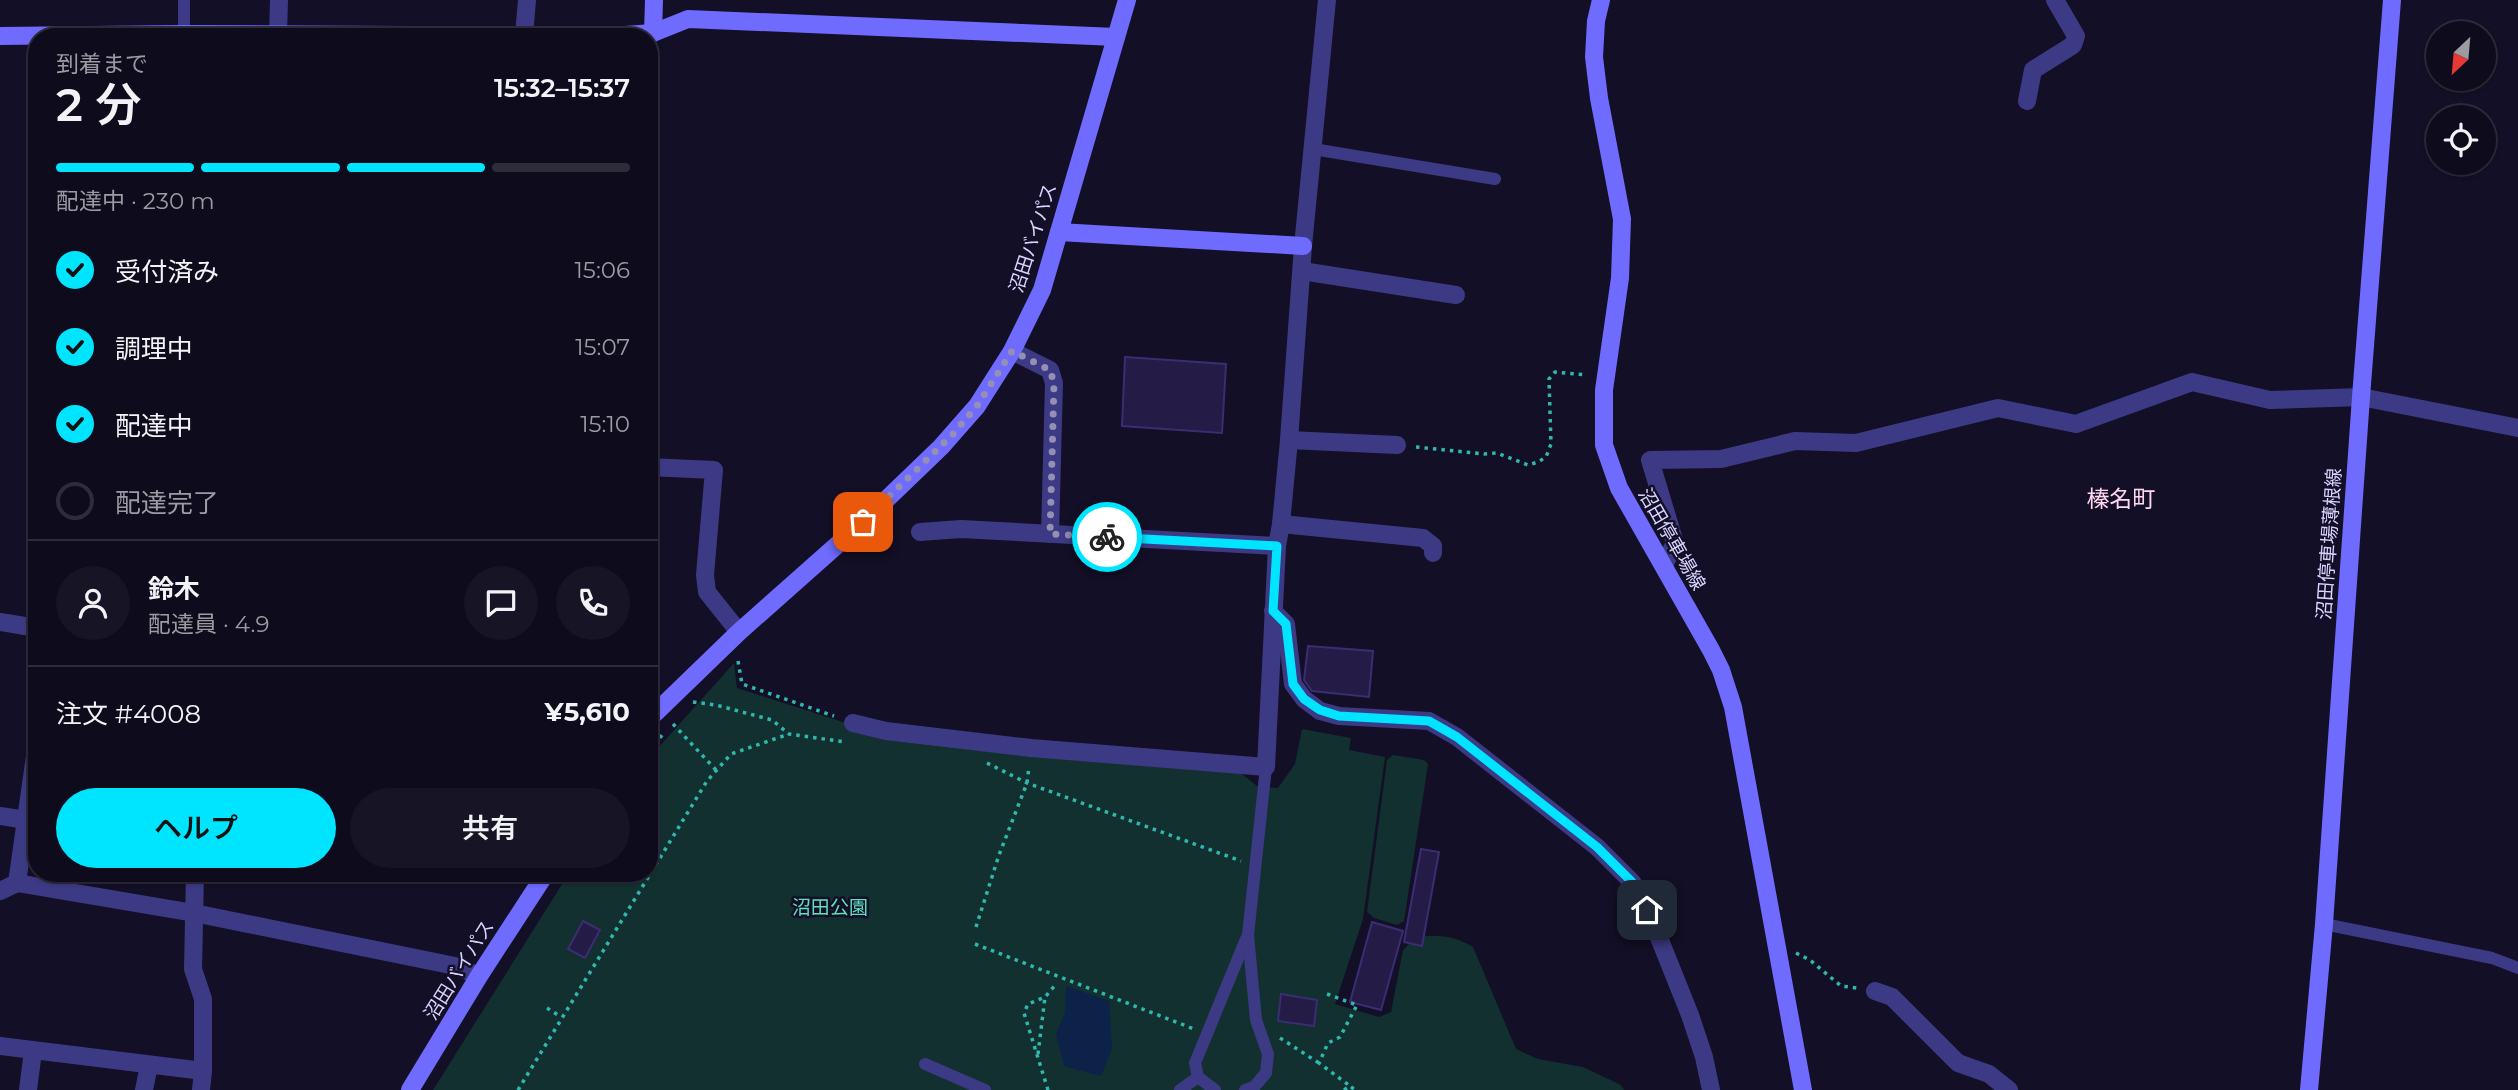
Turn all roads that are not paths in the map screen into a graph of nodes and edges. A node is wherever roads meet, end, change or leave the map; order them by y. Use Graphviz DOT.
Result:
graph roads {
  1 [pos="184,0"];
  2 [pos="279,0"];
  3 [pos="527,0"];
  4 [pos="654,0"];
  5 [pos="1127,0"];
  6 [pos="1326,0"];
  7 [pos="1601,0"];
  8 [pos="2055,0"];
  9 [pos="2392,0"];
  10 [pos="184,28"];
  11 [pos="278,28"];
  12 [pos="525,28"];
  13 [pos="653,28"];
  14 [pos="658,31"];
  15 [pos="0,36"];
  16 [pos="28,36"];
  17 [pos="1116,37"];
  18 [pos="2028,101"];
  19 [pos="1312,149"];
  20 [pos="1495,179"];
  21 [pos="1059,232"];
  22 [pos="1303,246"];
  23 [pos="1302,271"];
  24 [pos="1456,295"];
  25 [pos="1012,351"];
  26 [pos="2361,397"];
  27 [pos="2518,428"];
  28 [pos="1289,440"];
  29 [pos="1398,445"];
  30 [pos="658,467"];
  31 [pos="1282,524"];
  32 [pos="920,531"];
  33 [pos="1050,534"];
  34 [pos="1277,546"];
  35 [pos="1433,553"];
  36 [pos="1664,565"];
  37 [pos="1273,611"];
  38 [pos="0,622"];
  39 [pos="28,627"];
  40 [pos="739,632"];
  41 [pos="658,706"];
  42 [pos="853,723"];
  43 [pos="1266,767"];
  44 [pos="28,806"];
  45 [pos="0,816"];
  46 [pos="26,820"];
  47 [pos="195,882"];
  48 [pos="540,882"];
  49 [pos="17,883"];
  50 [pos="0,891"];
  51 [pos="194,913"];
  52 [pos="2324,924"];
  53 [pos="1248,935"];
  54 [pos="2518,968"];
  55 [pos="479,976"];
  56 [pos="1875,991"];
  57 [pos="0,1046"];
  58 [pos="33,1051"];
  59 [pos="925,1064"];
  60 [pos="149,1065"];
  61 [pos="203,1071"];
  62 [pos="1198,1077"];
  63 [pos="28,1090"];
  64 [pos="144,1090"];
  65 [pos="201,1090"];
  66 [pos="410,1090"];
  67 [pos="985,1090"];
  68 [pos="1180,1090"];
  69 [pos="1215,1090"];
  70 [pos="1245,1090"];
  71 [pos="1711,1090"];
  72 [pos="1803,1090"];
  73 [pos="2009,1090"];
  74 [pos="2309,1090"];
  1 -- 10 [label="lane"];
  2 -- 11 [label="street"];
  3 -- 12 [label="street"];
  4 -- 13 [label="street"];
  5 -- 17 [label="street, 沼田バイパス"];
  6 -- 19 [label="street"];
  7 -- 36 [label="street, 沼田停車場線"];
  8 -- 18 [label="street"];
  9 -- 26 [label="street, 沼田停車場薄根線"];
  14 -- 17 [label="street"];
  15 -- 16 [label="street"];
  17 -- 21 [label="street, 沼田バイパス"];
  19 -- 20 [label="lane"];
  19 -- 22 [label="street"];
  21 -- 22 [label="street"];
  21 -- 25 [label="street, 沼田バイパス"];
  22 -- 23 [label="street"];
  23 -- 24 [label="street"];
  23 -- 28 [label="street"];
  25 -- 33 [label="street"];
  25 -- 40 [label="street, 沼田バイパス"];
  26 -- 27 [label="street"];
  26 -- 36 [label="street"];
  26 -- 52 [label="street, 沼田停車場薄根線"];
  28 -- 29 [label="street"];
  28 -- 31 [label="street"];
  30 -- 40 [label="street"];
  31 -- 34 [label="street"];
  31 -- 35 [label="street"];
  32 -- 33 [label="street"];
  33 -- 34 [label="street"];
  34 -- 37 [label="street"];
  36 -- 72 [label="street, 沼田停車場線"];
  37 -- 43 [label="street"];
  37 -- 71 [label="street"];
  38 -- 39 [label="street"];
  40 -- 41 [label="street, 沼田バイパス"];
  42 -- 43 [label="street"];
  43 -- 53 [label="lane"];
  44 -- 46 [label="street"];
  45 -- 46 [label="street"];
  46 -- 49 [label="street"];
  47 -- 51 [label="street"];
  48 -- 55 [label="street, 沼田バイパス"];
  49 -- 50 [label="street"];
  49 -- 51 [label="street"];
  51 -- 55 [label="street"];
  51 -- 61 [label="street"];
  52 -- 54 [label="lane"];
  52 -- 74 [label="street, 沼田停車場薄根線"];
  53 -- 62 [label="lane"];
  53 -- 70 [label="lane"];
  55 -- 66 [label="street, 沼田バイパス"];
  56 -- 73 [label="street"];
  57 -- 58 [label="street"];
  58 -- 60 [label="street"];
  58 -- 63 [label="street"];
  59 -- 67 [label="lane"];
  60 -- 61 [label="street"];
  60 -- 64 [label="street"];
  61 -- 65 [label="street"];
  62 -- 68 [label="lane"];
  62 -- 69 [label="lane"];
}
